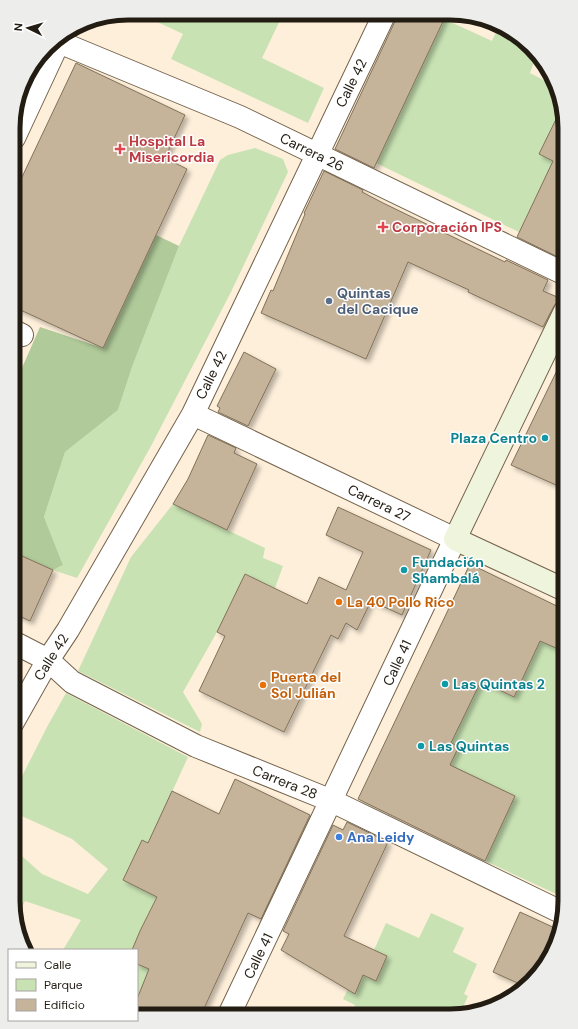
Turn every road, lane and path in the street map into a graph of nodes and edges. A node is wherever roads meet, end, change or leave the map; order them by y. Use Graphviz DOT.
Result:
graph roads {
  1 [pos="382,20"];
  2 [pos="64,41"];
  3 [pos="52,52"];
  4 [pos="20,124"];
  5 [pos="316,155"];
  6 [pos="558,271"];
  7 [pos="558,326"];
  8 [pos="193,414"];
  9 [pos="455,539"];
  10 [pos="558,587"];
  11 [pos="20,646"];
  12 [pos="48,660"];
  13 [pos="20,710"];
  14 [pos="332,801"];
  15 [pos="558,910"];
  16 [pos="233,1009"];
  1 -- 5 [label="street, Calle 42"];
  2 -- 5 [label="street, Carrera 26"];
  3 -- 4 [label="street"];
  5 -- 6 [label="street, Carrera 26"];
  5 -- 8 [label="street, Calle 42"];
  7 -- 9 [label="street, Calle 41"];
  8 -- 9 [label="street, Carrera 27"];
  8 -- 12 [label="street, Calle 42"];
  9 -- 10 [label="street, Carrera 27"];
  9 -- 14 [label="street, Calle 41"];
  11 -- 12 [label="street, Carrera 28"];
  12 -- 13 [label="street, Calle 42"];
  12 -- 14 [label="street, Carrera 28"];
  14 -- 15 [label="street, Carrera 28"];
  14 -- 16 [label="street, Calle 41"];
}
